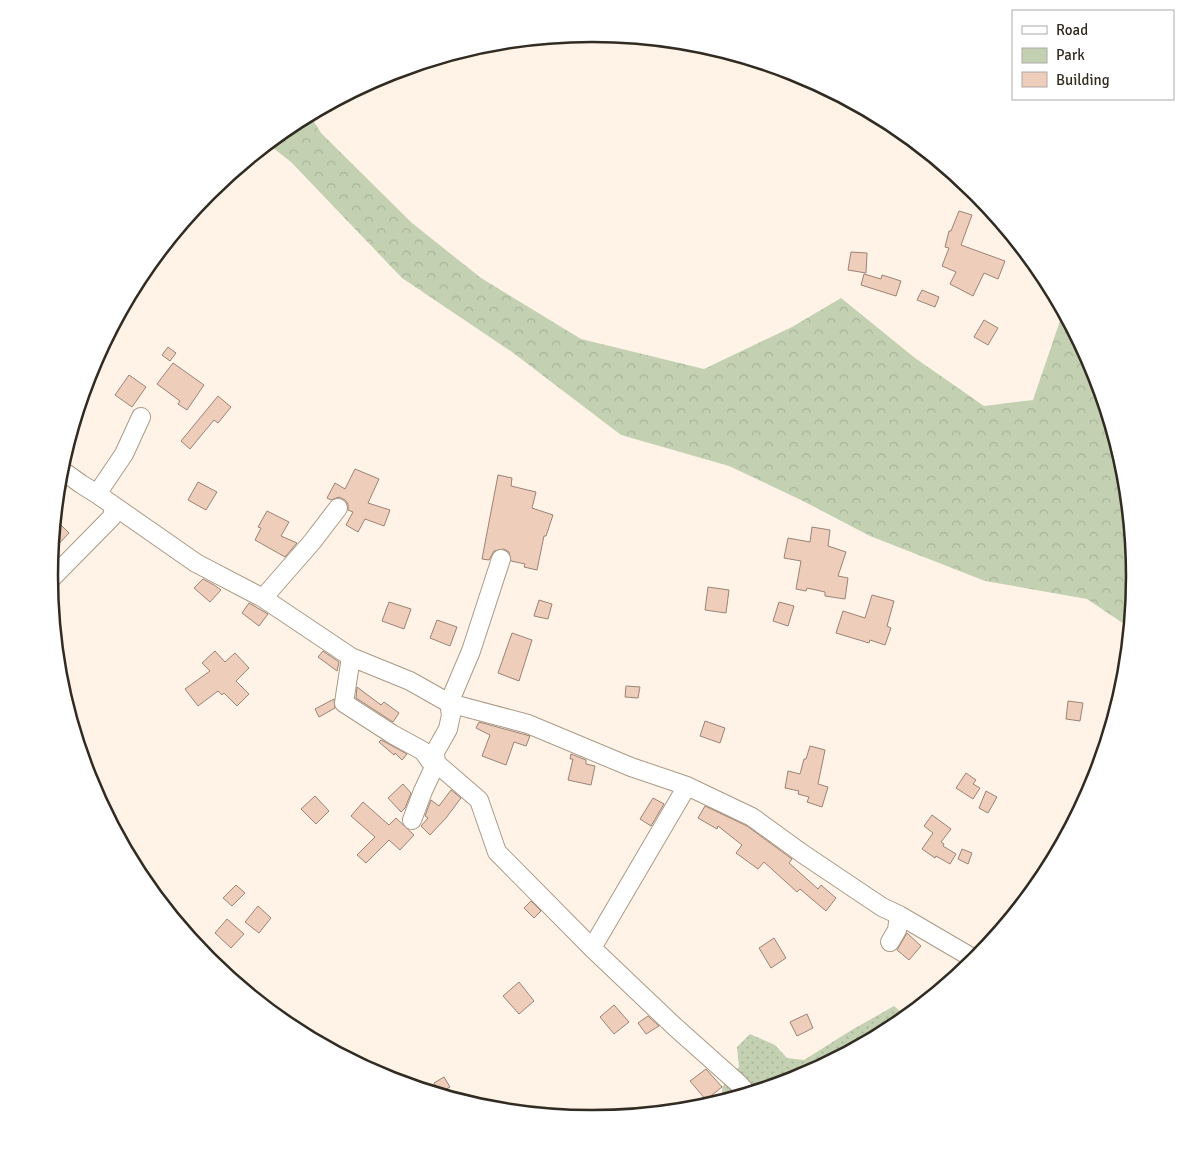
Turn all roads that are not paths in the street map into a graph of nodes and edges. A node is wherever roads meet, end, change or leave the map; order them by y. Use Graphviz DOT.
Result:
graph roads {
  1 [pos="142,417"];
  2 [pos="68,475"];
  3 [pos="97,494"];
  4 [pos="114,506"];
  5 [pos="338,508"];
  6 [pos="501,559"];
  7 [pos="58,572"];
  8 [pos="263,598"];
  9 [pos="351,657"];
  10 [pos="449,703"];
  11 [pos="433,762"];
  12 [pos="687,786"];
  13 [pos="412,820"];
  14 [pos="899,915"];
  15 [pos="890,942"];
  16 [pos="592,948"];
  17 [pos="968,956"];
  18 [pos="743,1088"];
  1 -- 3 [label="street"];
  2 -- 3 [label="street"];
  3 -- 4 [label="street"];
  4 -- 7 [label="street"];
  4 -- 8 [label="street"];
  5 -- 8 [label="street"];
  6 -- 10 [label="street"];
  8 -- 9 [label="street"];
  9 -- 10 [label="street"];
  9 -- 11 [label="street"];
  10 -- 11 [label="street"];
  10 -- 12 [label="street"];
  11 -- 13 [label="street"];
  11 -- 16 [label="street"];
  12 -- 14 [label="street"];
  12 -- 16 [label="street"];
  14 -- 15 [label="street"];
  14 -- 17 [label="street"];
  16 -- 18 [label="street"];
}
